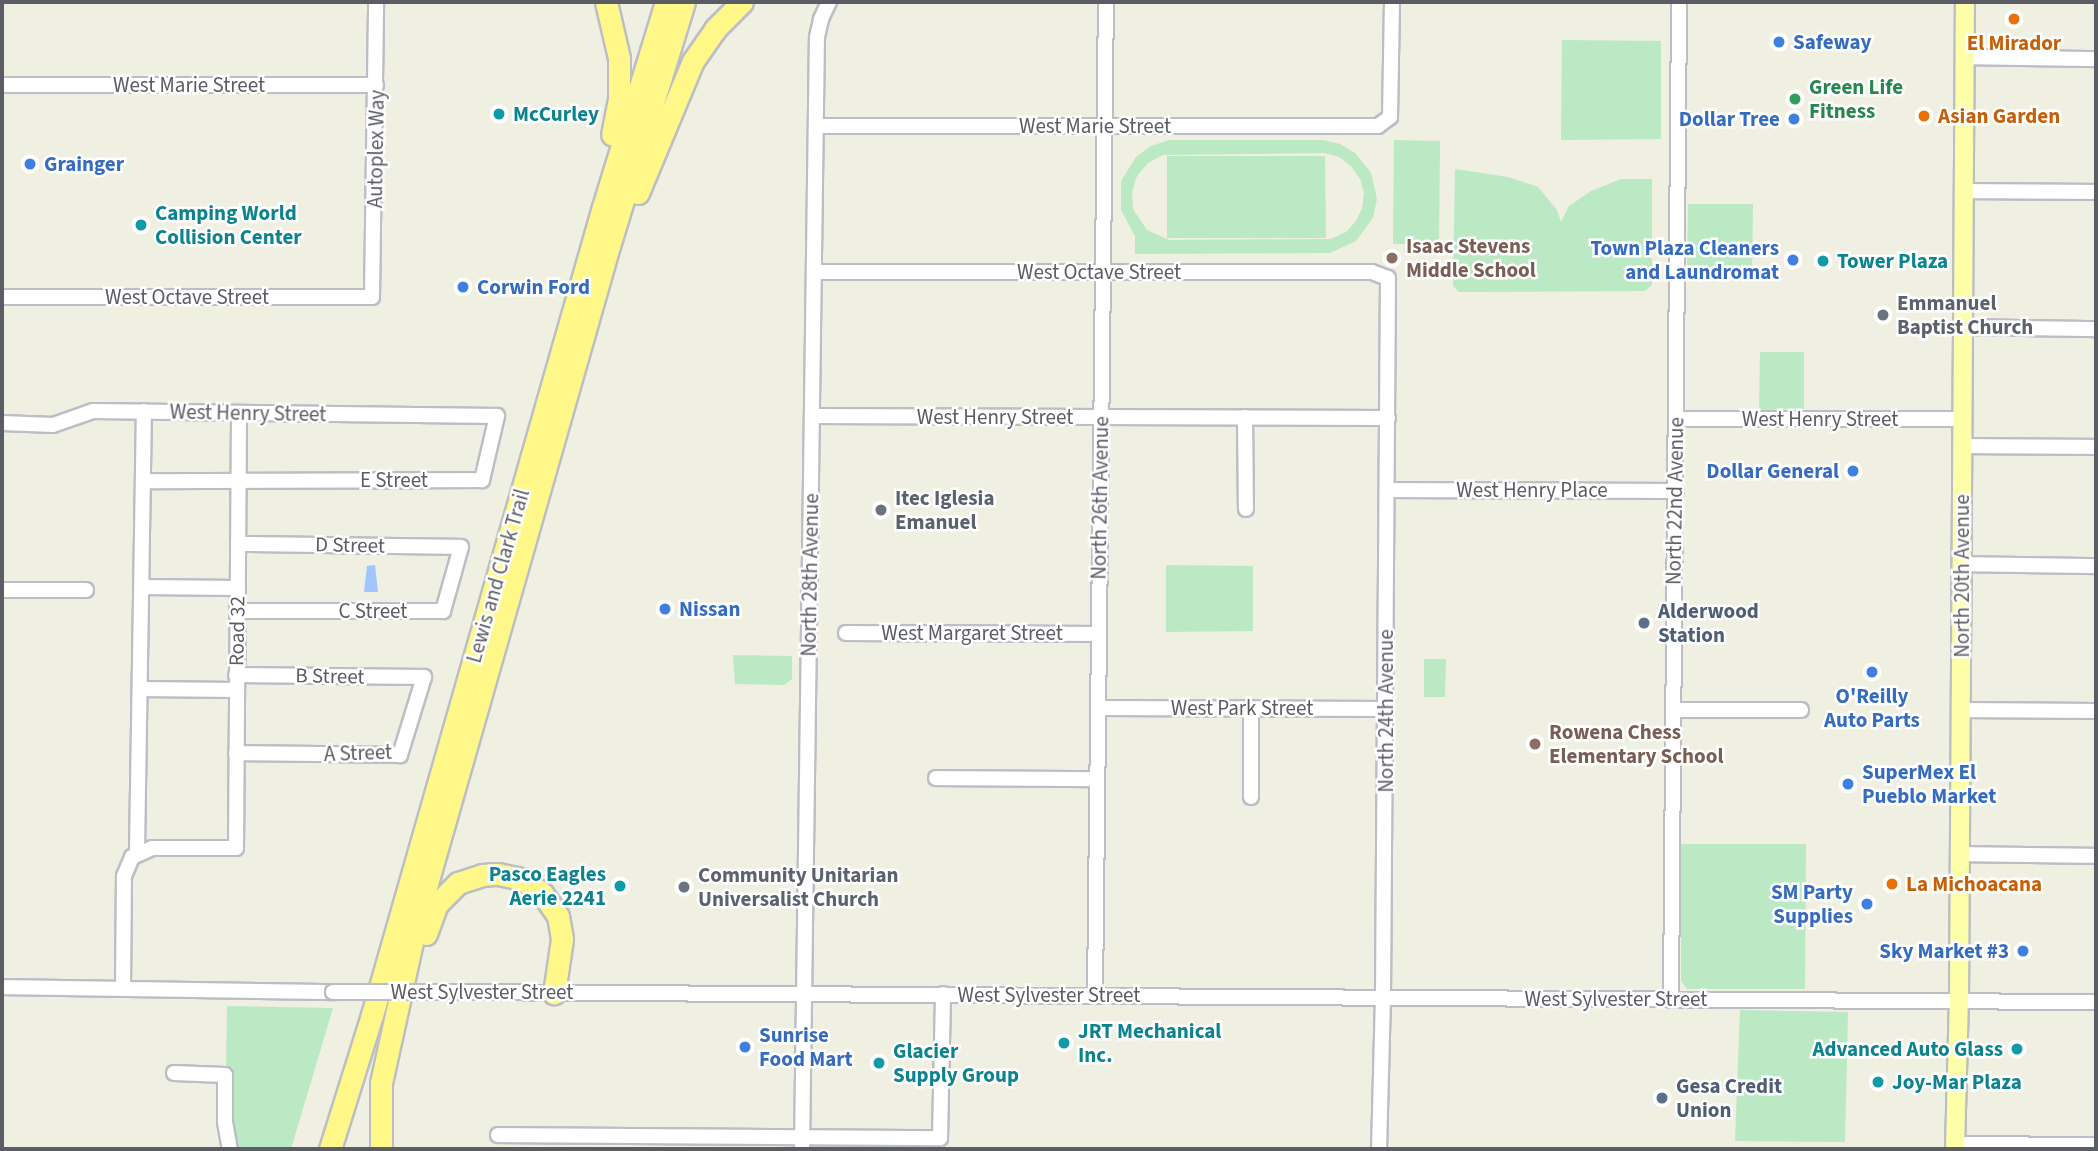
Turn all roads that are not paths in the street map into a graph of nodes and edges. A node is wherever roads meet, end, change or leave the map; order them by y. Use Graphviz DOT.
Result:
graph roads {
  1 [pos="376,2"];
  2 [pos="606,2"];
  3 [pos="666,2"];
  4 [pos="684,2"];
  5 [pos="742,2"];
  6 [pos="1106,2"];
  7 [pos="1392,2"];
  8 [pos="1679,2"];
  9 [pos="1965,2"];
  10 [pos="828,3"];
  11 [pos="1965,57"];
  12 [pos="2096,59"];
  13 [pos="2,85"];
  14 [pos="376,85"];
  15 [pos="816,126"];
  16 [pos="1105,127"];
  17 [pos="1964,191"];
  18 [pos="2096,192"];
  19 [pos="603,207"];
  20 [pos="609,246"];
  21 [pos="814,272"];
  22 [pos="1103,272"];
  23 [pos="1384,275"];
  24 [pos="2,297"];
  25 [pos="372,297"];
  26 [pos="1964,327"];
  27 [pos="2096,329"];
  28 [pos="144,411"];
  29 [pos="239,414"];
  30 [pos="497,416"];
  31 [pos="812,416"];
  32 [pos="1101,417"];
  33 [pos="1245,417"];
  34 [pos="1388,418"];
  35 [pos="1676,419"];
  36 [pos="1963,419"];
  37 [pos="2,423"];
  38 [pos="1963,446"];
  39 [pos="2096,447"];
  40 [pos="143,481"];
  41 [pos="239,481"];
  42 [pos="1388,490"];
  43 [pos="1675,491"];
  44 [pos="1246,509"];
  45 [pos="238,544"];
  46 [pos="461,547"];
  47 [pos="1962,565"];
  48 [pos="2096,566"];
  49 [pos="142,587"];
  50 [pos="238,588"];
  51 [pos="2,590"];
  52 [pos="86,590"];
  53 [pos="237,611"];
  54 [pos="846,633"];
  55 [pos="1099,634"];
  56 [pos="236,674"];
  57 [pos="424,677"];
  58 [pos="140,689"];
  59 [pos="236,690"];
  60 [pos="1098,708"];
  61 [pos="1251,708"];
  62 [pos="1386,709"];
  63 [pos="1674,710"];
  64 [pos="1801,710"];
  65 [pos="1961,710"];
  66 [pos="2096,712"];
  67 [pos="236,753"];
  68 [pos="936,778"];
  69 [pos="1097,779"];
  70 [pos="1251,797"];
  71 [pos="138,852"];
  72 [pos="1961,854"];
  73 [pos="2096,856"];
  74 [pos="2,987"];
  75 [pos="123,988"];
  76 [pos="554,993"];
  77 [pos="806,994"];
  78 [pos="943,995"];
  79 [pos="1095,995"];
  80 [pos="1383,998"];
  81 [pos="1671,1000"];
  82 [pos="1959,1001"];
  83 [pos="2096,1002"];
  84 [pos="174,1073"];
  85 [pos="380,1126"];
  86 [pos="498,1135"];
  87 [pos="802,1143"];
  88 [pos="2096,1146"];
  89 [pos="1955,1147"];
  90 [pos="230,1149"];
  91 [pos="330,1149"];
  92 [pos="380,1149"];
  93 [pos="1379,1149"];
  1 -- 14 [label="street, Autoplex Way"];
  2 -- 19 [label="highway"];
  3 -- 19 [label="highway, Lewis and Clark Trail"];
  4 -- 20 [label="highway, Lewis and Clark Trail"];
  5 -- 20 [label="highway"];
  6 -- 16 [label="street, North 26th Avenue"];
  7 -- 16 [label="street, West Marie Street"];
  8 -- 35 [label="street, North 22nd Avenue"];
  9 -- 11 [label="main road, North 20th Avenue"];
  10 -- 15 [label="street, North 28th Avenue"];
  11 -- 12 [label="street"];
  11 -- 17 [label="main road, North 20th Avenue"];
  13 -- 14 [label="street, West Marie Street"];
  14 -- 25 [label="street, Autoplex Way"];
  15 -- 16 [label="street, West Marie Street"];
  15 -- 21 [label="street, North 28th Avenue"];
  16 -- 22 [label="street, North 26th Avenue"];
  17 -- 18 [label="street"];
  17 -- 26 [label="main road, North 20th Avenue"];
  19 -- 91 [label="highway, Lewis and Clark Trail"];
  20 -- 85 [label="highway, Lewis and Clark Trail"];
  21 -- 22 [label="street, West Octave Street"];
  21 -- 31 [label="street, North 28th Avenue"];
  22 -- 23 [label="street, West Octave Street"];
  22 -- 32 [label="street, North 26th Avenue"];
  23 -- 34 [label="street, North 24th Avenue"];
  24 -- 25 [label="street, West Octave Street"];
  26 -- 27 [label="street"];
  26 -- 36 [label="main road, North 20th Avenue"];
  28 -- 29 [label="street, West Henry Street"];
  28 -- 37 [label="street, West Henry Street"];
  28 -- 40 [label="street"];
  29 -- 30 [label="street, West Henry Street"];
  29 -- 41 [label="street, Road 32"];
  30 -- 41 [label="street, E Street"];
  31 -- 32 [label="street, West Henry Street"];
  31 -- 77 [label="street, North 28th Avenue"];
  32 -- 33 [label="street, West Henry Street"];
  32 -- 55 [label="street, North 26th Avenue"];
  33 -- 34 [label="street, West Henry Street"];
  33 -- 44 [label="street"];
  34 -- 42 [label="street, North 24th Avenue"];
  35 -- 36 [label="street, West Henry Street"];
  35 -- 43 [label="street, North 22nd Avenue"];
  36 -- 38 [label="main road, North 20th Avenue"];
  38 -- 39 [label="street"];
  38 -- 47 [label="main road, North 20th Avenue"];
  40 -- 41 [label="street"];
  40 -- 49 [label="street"];
  41 -- 45 [label="street, Road 32"];
  42 -- 43 [label="street, West Henry Place"];
  42 -- 62 [label="street, North 24th Avenue"];
  43 -- 63 [label="street, North 22nd Avenue"];
  45 -- 46 [label="street, D Street"];
  45 -- 50 [label="street, Road 32"];
  46 -- 53 [label="street, C Street"];
  47 -- 48 [label="street"];
  47 -- 65 [label="main road, North 20th Avenue"];
  49 -- 50 [label="street"];
  49 -- 58 [label="street"];
  50 -- 53 [label="street, Road 32"];
  51 -- 52 [label="street"];
  53 -- 56 [label="street, Road 32"];
  54 -- 55 [label="street, West Margaret Street"];
  55 -- 60 [label="street, North 26th Avenue"];
  56 -- 57 [label="street, B Street"];
  56 -- 59 [label="street, Road 32"];
  57 -- 67 [label="street, A Street"];
  58 -- 59 [label="street"];
  58 -- 71 [label="street"];
  59 -- 67 [label="street, Road 32"];
  60 -- 61 [label="street, West Park Street"];
  60 -- 69 [label="street, North 26th Avenue"];
  61 -- 62 [label="street, West Park Street"];
  61 -- 70 [label="street"];
  62 -- 80 [label="street, North 24th Avenue"];
  63 -- 64 [label="street"];
  63 -- 81 [label="street, North 22nd Avenue"];
  65 -- 66 [label="street"];
  65 -- 72 [label="main road, North 20th Avenue"];
  67 -- 71 [label="street, Road 32"];
  68 -- 69 [label="street"];
  69 -- 79 [label="street, North 26th Avenue"];
  71 -- 75 [label="street"];
  72 -- 73 [label="street"];
  72 -- 82 [label="main road, North 20th Avenue"];
  74 -- 75 [label="street, West Sylvester Street"];
  75 -- 76 [label="street, West Sylvester Street, bridge"];
  76 -- 77 [label="street, West Sylvester Street"];
  76 -- 85 [label="highway"];
  77 -- 78 [label="street, West Sylvester Street"];
  77 -- 87 [label="street, North 28th Avenue"];
  78 -- 79 [label="street, West Sylvester Street"];
  78 -- 87 [label="street"];
  79 -- 80 [label="street, West Sylvester Street"];
  80 -- 81 [label="street, West Sylvester Street"];
  80 -- 93 [label="street, North 24th Avenue"];
  81 -- 82 [label="street, West Sylvester Street"];
  82 -- 83 [label="street, West Sylvester Street"];
  82 -- 89 [label="main road, North 20th Avenue"];
  84 -- 90 [label="street"];
  85 -- 92 [label="highway, Lewis and Clark Trail"];
  86 -- 87 [label="street"];
  88 -- 89 [label="street"];
}
